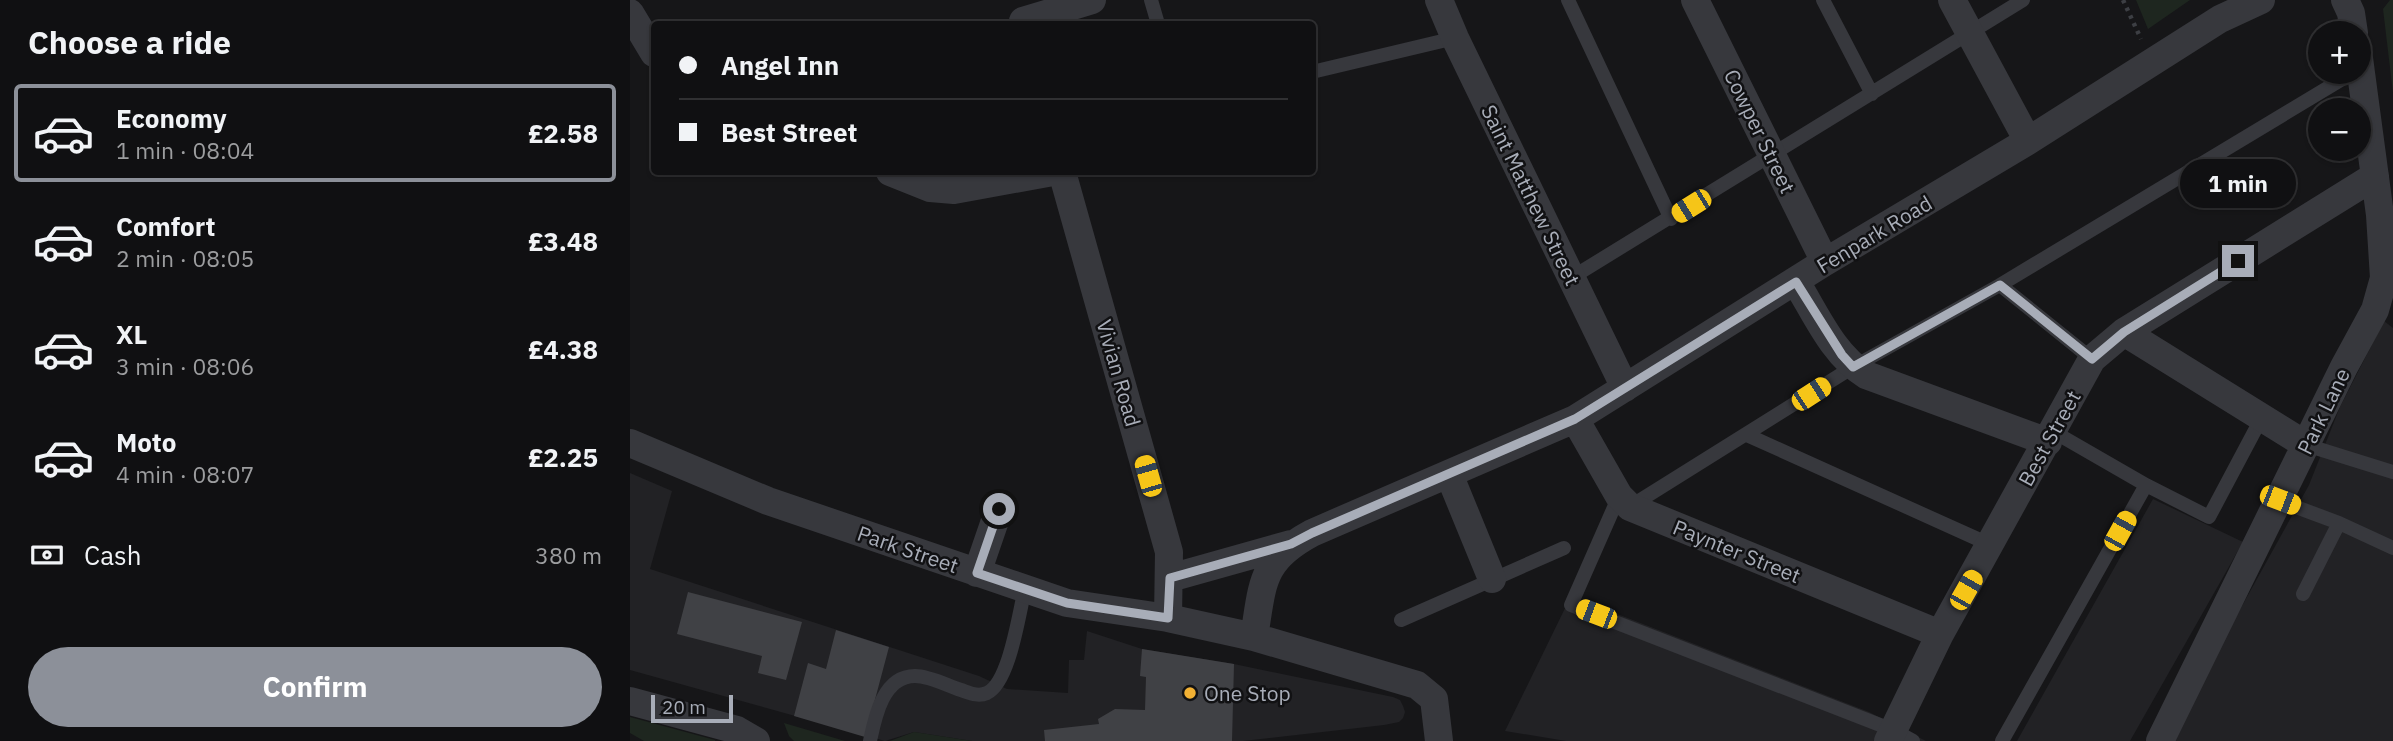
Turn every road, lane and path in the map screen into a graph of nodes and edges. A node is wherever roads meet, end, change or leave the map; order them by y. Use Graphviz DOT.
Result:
graph roads {
  1 [pos="1092,0"];
  2 [pos="1151,0"];
  3 [pos="1439,0"];
  4 [pos="1568,0"];
  5 [pos="1695,0"];
  6 [pos="1823,0"];
  7 [pos="1952,0"];
  8 [pos="2023,0"];
  9 [pos="2123,0"];
  10 [pos="2261,0"];
  11 [pos="2345,0"];
  12 [pos="630,13"];
  13 [pos="1021,15"];
  14 [pos="1156,21"];
  15 [pos="2352,21"];
  16 [pos="1970,33"];
  17 [pos="1455,38"];
  18 [pos="651,48"];
  19 [pos="2152,62"];
  20 [pos="1316,71"];
  21 [pos="2330,84"];
  22 [pos="2361,84"];
  23 [pos="1872,94"];
  24 [pos="2028,141"];
  25 [pos="1772,156"];
  26 [pos="898,175"];
  27 [pos="1036,175"];
  28 [pos="1063,175"];
  29 [pos="2375,176"];
  30 [pos="2387,214"];
  31 [pos="1671,219"];
  32 [pos="1825,262"];
  33 [pos="1571,278"];
  34 [pos="1796,282"];
  35 [pos="2000,285"];
  36 [pos="2124,332"];
  37 [pos="2092,359"];
  38 [pos="1853,367"];
  39 [pos="1625,388"];
  40 [pos="1575,419"];
  41 [pos="2261,419"];
  42 [pos="1747,435"];
  43 [pos="2051,437"];
  44 [pos="630,443"];
  45 [pos="2306,445"];
  46 [pos="2393,472"];
  47 [pos="1449,474"];
  48 [pos="2146,485"];
  49 [pos="2280,500"];
  50 [pos="1624,502"];
  51 [pos="999,509"];
  52 [pos="2339,523"];
  53 [pos="1291,544"];
  54 [pos="1991,545"];
  55 [pos="1564,548"];
  56 [pos="2393,548"];
  57 [pos="977,573"];
  58 [pos="1170,578"];
  59 [pos="1492,579"];
  60 [pos="1025,589"];
  61 [pos="2303,594"];
  62 [pos="1168,618"];
  63 [pos="1401,620"];
  64 [pos="1940,634"];
  65 [pos="1254,637"];
  66 [pos="630,701"];
  67 [pos="1898,737"];
  68 [pos="756,741"];
  69 [pos="870,741"];
  70 [pos="1439,741"];
  71 [pos="2002,741"];
  72 [pos="2160,741"];
  1 -- 13 [label="street"];
  2 -- 14 [label="lane"];
  3 -- 17 [label="street, Saint Matthew Street"];
  4 -- 31 [label="lane"];
  5 -- 25 [label="street, Cowper Street"];
  6 -- 23 [label="lane"];
  7 -- 16 [label="street"];
  8 -- 16 [label="lane"];
  9 -- 19 [label="path"];
  10 -- 19 [label="street, Fenpark Road"];
  11 -- 15 [label="street"];
  12 -- 18 [label="street"];
  16 -- 23 [label="lane"];
  16 -- 24 [label="street"];
  17 -- 20 [label="lane"];
  17 -- 33 [label="street, Saint Matthew Street"];
  19 -- 24 [label="street, Fenpark Road"];
  21 -- 35 [label="lane"];
  22 -- 29 [label="street, Park Lane"];
  23 -- 25 [label="lane"];
  24 -- 32 [label="street, Fenpark Road"];
  25 -- 31 [label="lane"];
  25 -- 32 [label="street, Cowper Street"];
  26 -- 27 [label="street"];
  28 -- 58 [label="street, Vivian Road"];
  29 -- 30 [label="street, Park Lane"];
  29 -- 36 [label="street, Best Street"];
  30 -- 45 [label="street, Park Lane"];
  31 -- 33 [label="lane"];
  32 -- 34 [label="street, Fenpark Road"];
  33 -- 39 [label="street, Saint Matthew Street"];
  34 -- 38 [label="street"];
  34 -- 39 [label="street, Fenpark Road"];
  35 -- 37 [label="lane"];
  35 -- 38 [label="lane"];
  36 -- 37 [label="street, Best Street"];
  36 -- 41 [label="street"];
  37 -- 43 [label="street, Best Street"];
  38 -- 42 [label="lane"];
  38 -- 43 [label="street"];
  39 -- 40 [label="street, Fenpark Road"];
  40 -- 47 [label="street, Fenpark Road"];
  40 -- 50 [label="street"];
  41 -- 45 [label="street"];
  41 -- 48 [label="lane"];
  42 -- 50 [label="lane"];
  42 -- 54 [label="lane"];
  43 -- 48 [label="lane"];
  43 -- 54 [label="street, Best Street"];
  44 -- 57 [label="street, Park Street"];
  45 -- 46 [label="lane"];
  45 -- 49 [label="street, Park Lane"];
  47 -- 53 [label="street, Fenpark Road"];
  47 -- 59 [label="street"];
  48 -- 71 [label="lane"];
  49 -- 52 [label="lane"];
  49 -- 72 [label="street, Park Lane"];
  50 -- 64 [label="street, Paynter Street"];
  50 -- 67 [label="lane"];
  51 -- 57 [label="street"];
  52 -- 56 [label="lane"];
  52 -- 61 [label="lane"];
  53 -- 58 [label="street, Fenpark Road"];
  53 -- 65 [label="street, Fenpark Road"];
  54 -- 64 [label="street, Best Street"];
  55 -- 59 [label="lane"];
  57 -- 60 [label="street, Park Street"];
  58 -- 62 [label="street, Vivian Road"];
  59 -- 63 [label="lane"];
  60 -- 62 [label="street, Park Street"];
  60 -- 69 [label="lane"];
  62 -- 65 [label="street, Park Street"];
  64 -- 67 [label="street, Best Street"];
  65 -- 70 [label="street, Park Street"];
  66 -- 68 [label="street"];
}
